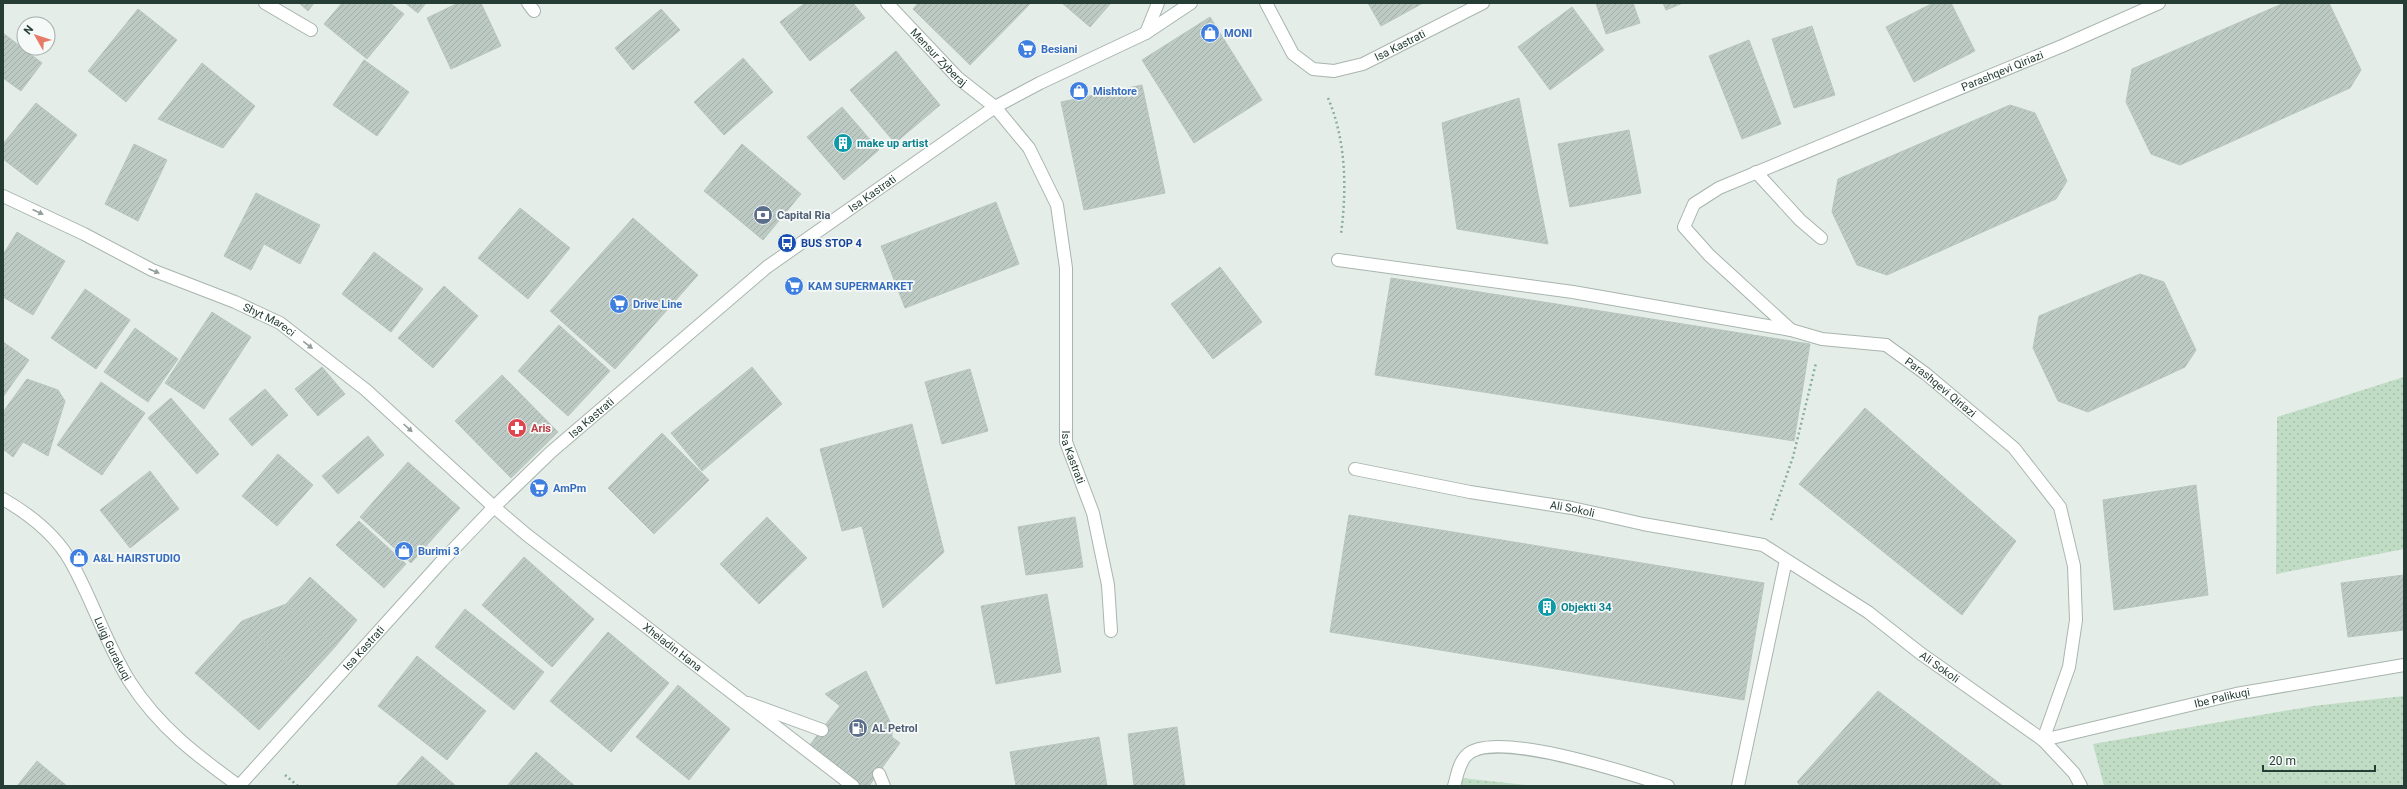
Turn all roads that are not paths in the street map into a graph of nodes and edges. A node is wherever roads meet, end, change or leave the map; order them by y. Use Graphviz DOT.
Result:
graph roads {
  1 [pos="265,3"];
  2 [pos="887,3"];
  3 [pos="1158,3"];
  4 [pos="1191,3"];
  5 [pos="1266,3"];
  6 [pos="1483,3"];
  7 [pos="2159,3"];
  8 [pos="311,30"];
  9 [pos="1146,33"];
  10 [pos="995,107"];
  11 [pos="1756,172"];
  12 [pos="3,196"];
  13 [pos="1822,238"];
  14 [pos="1338,260"];
  15 [pos="1791,330"];
  16 [pos="1355,468"];
  17 [pos="3,499"];
  18 [pos="494,507"];
  19 [pos="1786,560"];
  20 [pos="1111,631"];
  21 [pos="2404,664"];
  22 [pos="740,700"];
  23 [pos="822,730"];
  24 [pos="2043,740"];
  25 [pos="879,774"];
  26 [pos="239,786"];
  27 [pos="853,786"];
  28 [pos="884,786"];
  29 [pos="1454,786"];
  30 [pos="1668,786"];
  31 [pos="1738,786"];
  32 [pos="2080,786"];
  1 -- 8 [label="street"];
  2 -- 10 [label="street, Mensur Zyberaj"];
  3 -- 9 [label="street"];
  4 -- 9 [label="street, Isa Kastrati"];
  5 -- 6 [label="street, Isa Kastrati"];
  7 -- 11 [label="street, Parashqevi Qiriazi"];
  9 -- 10 [label="street, Isa Kastrati"];
  10 -- 18 [label="street, Isa Kastrati"];
  10 -- 20 [label="street, Isa Kastrati"];
  11 -- 13 [label="street"];
  11 -- 15 [label="street, Parashqevi Qiriazi"];
  12 -- 18 [label="street, Shyt Mareci, one-way"];
  14 -- 15 [label="street"];
  15 -- 24 [label="street, Parashqevi Qiriazi"];
  16 -- 19 [label="street, Ali Sokoli"];
  17 -- 26 [label="street, Luigj Gurakuqi"];
  18 -- 22 [label="street, Xheladin Hana"];
  18 -- 26 [label="street, Isa Kastrati"];
  19 -- 24 [label="street, Ali Sokoli"];
  19 -- 31 [label="street"];
  21 -- 24 [label="street, Ibe Palikuqi"];
  22 -- 23 [label="street"];
  22 -- 27 [label="street, Xheladin Hana"];
  24 -- 32 [label="street, Ali Sokoli"];
  25 -- 28 [label="street"];
  29 -- 30 [label="street"];
}
